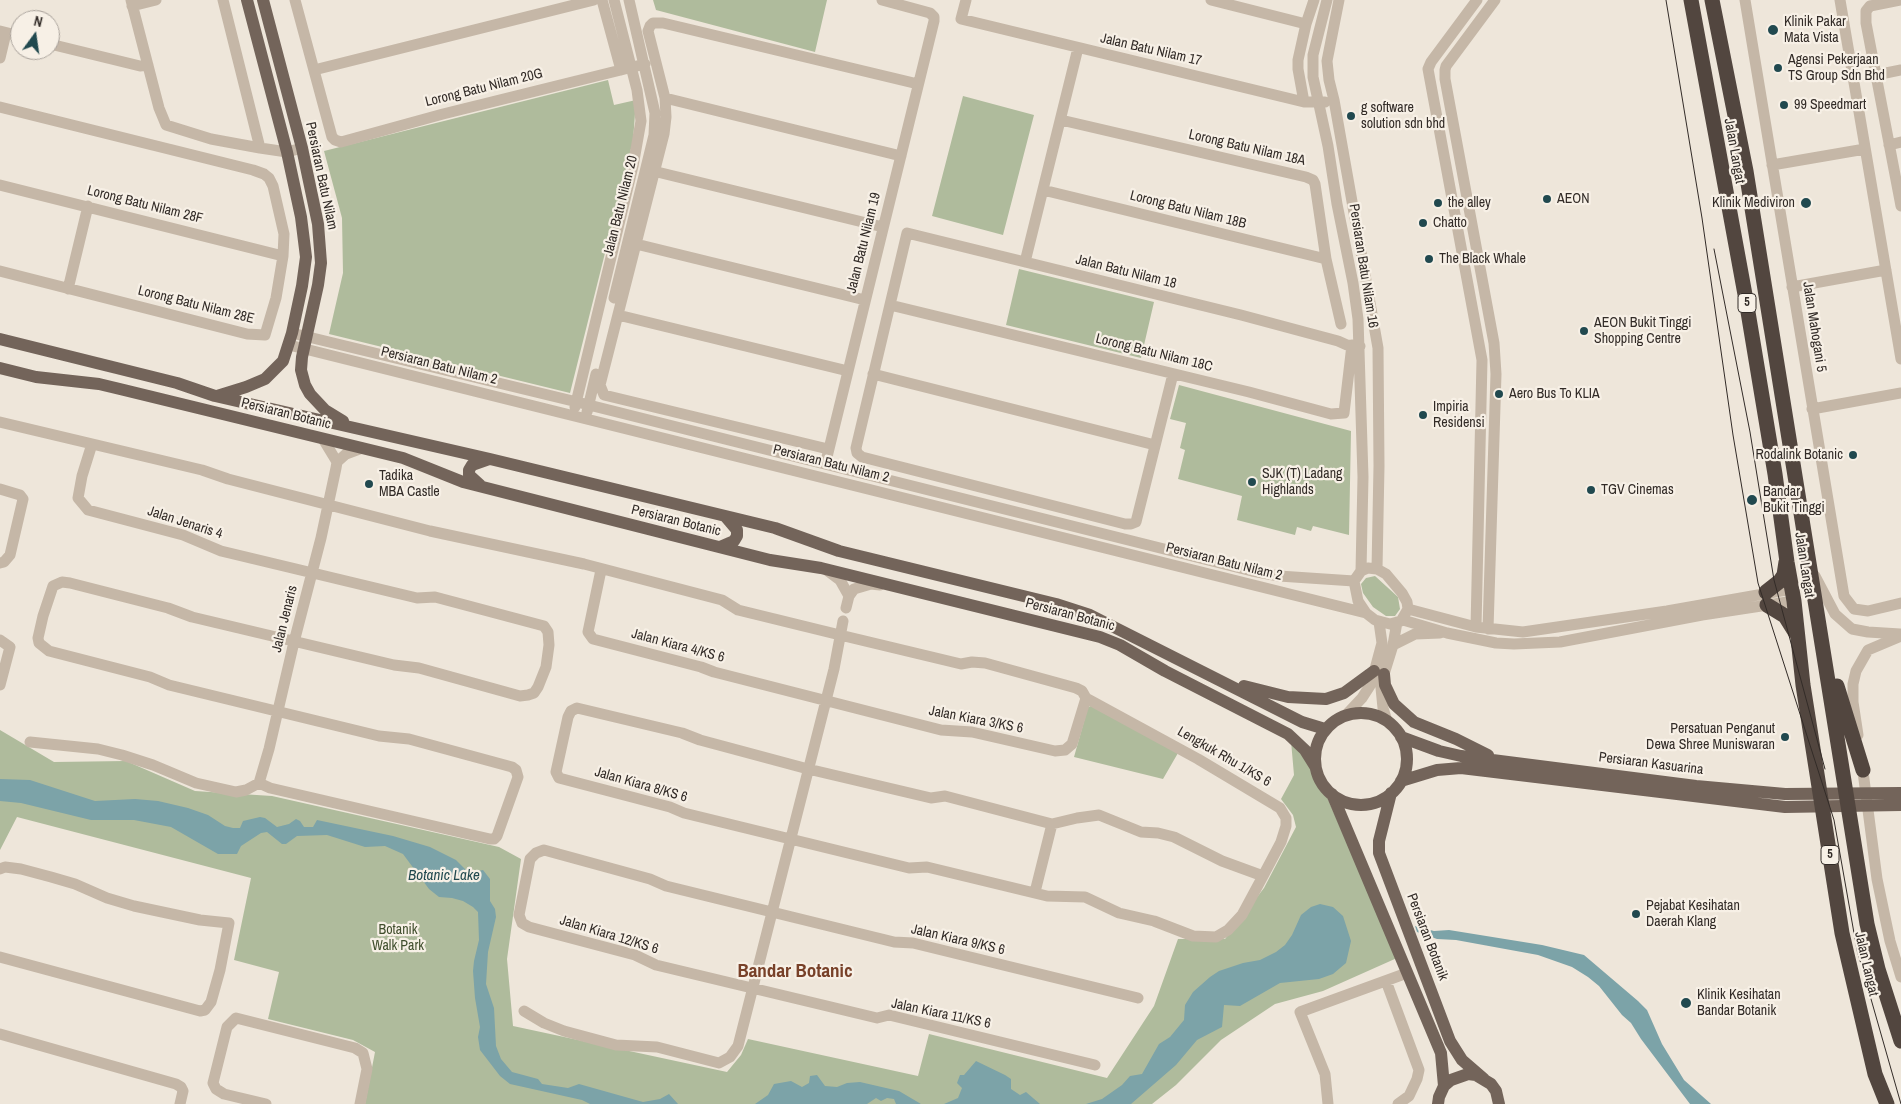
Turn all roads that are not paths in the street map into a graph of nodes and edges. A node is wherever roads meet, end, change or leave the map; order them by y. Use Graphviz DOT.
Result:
graph roads {
  1 [pos="156,0"];
  2 [pos="223,0"];
  3 [pos="246,0"];
  4 [pos="263,0"];
  5 [pos="295,0"];
  6 [pos="594,0"];
  7 [pos="602,0"];
  8 [pos="614,0"];
  9 [pos="629,0"];
  10 [pos="882,0"];
  11 [pos="966,0"];
  12 [pos="1211,0"];
  13 [pos="1314,0"];
  14 [pos="1327,0"];
  15 [pos="1340,0"];
  16 [pos="1476,0"];
  17 [pos="1495,0"];
  18 [pos="1691,0"];
  19 [pos="1712,0"];
  20 [pos="1745,0"];
  21 [pos="1840,0"];
  22 [pos="1901,0"];
  23 [pos="132,3"];
  24 [pos="1306,24"];
  25 [pos="3,32"];
  26 [pos="60,46"];
  27 [pos="1078,48"];
  28 [pos="0,58"];
  29 [pos="645,64"];
  30 [pos="148,65"];
  31 [pos="626,68"];
  32 [pos="314,70"];
  33 [pos="1901,70"];
  34 [pos="1876,75"];
  35 [pos="918,84"];
  36 [pos="665,98"];
  37 [pos="1334,100"];
  38 [pos="1304,102"];
  39 [pos="1319,103"];
  40 [pos="0,107"];
  41 [pos="1061,120"];
  42 [pos="1901,142"];
  43 [pos="1888,145"];
  44 [pos="260,148"];
  45 [pos="302,148"];
  46 [pos="1865,148"];
  47 [pos="287,152"];
  48 [pos="901,156"];
  49 [pos="1772,164"];
  50 [pos="633,166"];
  51 [pos="650,170"];
  52 [pos="0,185"];
  53 [pos="1043,190"];
  54 [pos="88,206"];
  55 [pos="1901,206"];
  56 [pos="883,227"];
  57 [pos="636,244"];
  58 [pos="283,256"];
  59 [pos="1326,259"];
  60 [pos="1025,262"];
  61 [pos="1886,270"];
  62 [pos="0,271"];
  63 [pos="1792,287"];
  64 [pos="68,289"];
  65 [pos="865,300"];
  66 [pos="890,305"];
  67 [pos="618,315"];
  68 [pos="1341,324"];
  69 [pos="0,339"];
  70 [pos="291,339"];
  71 [pos="305,342"];
  72 [pos="1357,343"];
  73 [pos="1901,359"];
  74 [pos="0,368"];
  75 [pos="848,371"];
  76 [pos="1482,373"];
  77 [pos="873,374"];
  78 [pos="1173,374"];
  79 [pos="1496,374"];
  80 [pos="1901,393"];
  81 [pos="215,396"];
  82 [pos="577,402"];
  83 [pos="588,405"];
  84 [pos="1812,409"];
  85 [pos="573,415"];
  86 [pos="585,418"];
  87 [pos="0,422"];
  88 [pos="353,427"];
  89 [pos="323,439"];
  90 [pos="92,444"];
  91 [pos="1155,445"];
  92 [pos="362,448"];
  93 [pos="828,449"];
  94 [pos="490,459"];
  95 [pos="337,462"];
  96 [pos="825,464"];
  97 [pos="822,477"];
  98 [pos="482,487"];
  99 [pos="1797,488"];
  100 [pos="0,489"];
  101 [pos="328,505"];
  102 [pos="1479,514"];
  103 [pos="1492,515"];
  104 [pos="726,517"];
  105 [pos="720,547"];
  106 [pos="1156,547"];
  107 [pos="1808,558"];
  108 [pos="1153,560"];
  109 [pos="1786,562"];
  110 [pos="0,563"];
  111 [pos="821,568"];
  112 [pos="1376,569"];
  113 [pos="601,570"];
  114 [pos="1361,571"];
  115 [pos="312,572"];
  116 [pos="1354,581"];
  117 [pos="892,586"];
  118 [pos="1796,594"];
  119 [pos="1766,599"];
  120 [pos="1477,600"];
  121 [pos="1901,604"];
  122 [pos="1366,613"];
  123 [pos="1403,617"];
  124 [pos="843,622"];
  125 [pos="1379,622"];
  126 [pos="1454,622"];
  127 [pos="1476,627"];
  128 [pos="1488,629"];
  129 [pos="1447,633"];
  130 [pos="840,635"];
  131 [pos="1797,635"];
  132 [pos="1901,635"];
  133 [pos="0,640"];
  134 [pos="294,642"];
  135 [pos="1393,645"];
  136 [pos="1824,654"];
  137 [pos="1379,673"];
  138 [pos="1216,678"];
  139 [pos="0,684"];
  140 [pos="1086,698"];
  141 [pos="826,700"];
  142 [pos="278,711"];
  143 [pos="1346,715"];
  144 [pos="1388,722"];
  145 [pos="1325,729"];
  146 [pos="1401,737"];
  147 [pos="30,742"];
  148 [pos="1495,759"];
  149 [pos="1315,766"];
  150 [pos="808,769"];
  151 [pos="1863,770"];
  152 [pos="1401,781"];
  153 [pos="259,783"];
  154 [pos="1845,789"];
  155 [pos="1698,792"];
  156 [pos="1901,792"];
  157 [pos="1392,793"];
  158 [pos="1332,794"];
  159 [pos="1901,806"];
  160 [pos="1052,824"];
  161 [pos="790,839"];
  162 [pos="530,858"];
  163 [pos="0,868"];
  164 [pos="1263,876"];
  165 [pos="1035,892"];
  166 [pos="772,911"];
  167 [pos="0,957"];
  168 [pos="1407,973"];
  169 [pos="1901,977"];
  170 [pos="1386,981"];
  171 [pos="753,987"];
  172 [pos="1138,998"];
  173 [pos="524,1011"];
  174 [pos="0,1034"];
  175 [pos="1901,1041"];
  176 [pos="1095,1065"];
  177 [pos="1875,1074"];
  178 [pos="1484,1079"];
  179 [pos="1444,1086"];
  180 [pos="180,1104"];
  181 [pos="266,1104"];
  182 [pos="360,1104"];
  183 [pos="1328,1104"];
  184 [pos="1398,1104"];
  185 [pos="1437,1104"];
  186 [pos="1500,1104"];
  187 [pos="1881,1104"];
  188 [pos="1887,1104"];
  1 -- 23 [label="street"];
  2 -- 44 [label="street"];
  3 -- 47 [label="main road, Persiaran Batu Nilam"];
  4 -- 45 [label="main road, Persiaran Batu Nilam"];
  5 -- 32 [label="street"];
  6 -- 32 [label="street"];
  7 -- 31 [label="street"];
  8 -- 31 [label="street, Jalan Batu Nilam 20"];
  9 -- 29 [label="street, Jalan Batu Nilam 20"];
  10 -- 35 [label="street, Jalan Batu Nilam 19"];
  11 -- 27 [label="street, Jalan Batu Nilam 17"];
  12 -- 24 [label="street"];
  13 -- 24 [label="street"];
  14 -- 39 [label="street, Persiaran Batu Nilam 16"];
  15 -- 37 [label="street, Persiaran Batu Nilam 16"];
  16 -- 76 [label="street"];
  17 -- 79 [label="street"];
  18 -- 109 [label="highway, Jalan Langat / 5"];
  19 -- 99 [label="highway, Jalan Langat / 5"];
  20 -- 49 [label="street, Jalan Mahogani 5"];
  21 -- 46 [label="street"];
  22 -- 34 [label="street"];
  23 -- 30 [label="street"];
  24 -- 38 [label="street"];
  25 -- 28 [label="street"];
  26 -- 30 [label="street"];
  27 -- 38 [label="street, Jalan Batu Nilam 17"];
  27 -- 41 [label="street"];
  29 -- 31 [label="street, Lorong Batu Nilam 20G"];
  29 -- 51 [label="street, Jalan Batu Nilam 20"];
  30 -- 44 [label="street"];
  31 -- 32 [label="street, Lorong Batu Nilam 20G"];
  31 -- 50 [label="street, Jalan Batu Nilam 20"];
  33 -- 34 [label="street"];
  34 -- 43 [label="street"];
  35 -- 36 [label="street"];
  35 -- 48 [label="street, Jalan Batu Nilam 19"];
  36 -- 48 [label="street"];
  36 -- 51 [label="street"];
  37 -- 39 [label="street, Jalan Batu Nilam 17"];
  37 -- 112 [label="street, Persiaran Batu Nilam 16"];
  38 -- 39 [label="street, Jalan Batu Nilam 17"];
  39 -- 72 [label="street, Persiaran Batu Nilam 16"];
  40 -- 58 [label="street, Lorong Batu Nilam 28E"];
  41 -- 53 [label="street"];
  41 -- 59 [label="street, Lorong Batu Nilam 18A"];
  42 -- 43 [label="street"];
  43 -- 55 [label="street"];
  44 -- 47 [label="street"];
  45 -- 47 [label="street"];
  45 -- 71 [label="main road, Persiaran Batu Nilam"];
  46 -- 49 [label="street"];
  46 -- 61 [label="street"];
  47 -- 70 [label="main road, Persiaran Batu Nilam"];
  48 -- 56 [label="street, Jalan Batu Nilam 19"];
  49 -- 63 [label="street, Jalan Mahogani 5"];
  50 -- 51 [label="street"];
  50 -- 82 [label="street, Jalan Batu Nilam 20"];
  51 -- 56 [label="street"];
  51 -- 57 [label="street"];
  51 -- 83 [label="street, Jalan Batu Nilam 20"];
  52 -- 54 [label="street, Lorong Batu Nilam 28F"];
  53 -- 59 [label="street, Lorong Batu Nilam 18B"];
  53 -- 60 [label="street"];
  54 -- 58 [label="street, Lorong Batu Nilam 28F"];
  54 -- 64 [label="street"];
  56 -- 65 [label="street, Jalan Batu Nilam 19"];
  57 -- 65 [label="street"];
  57 -- 67 [label="street"];
  58 -- 64 [label="street, Lorong Batu Nilam 28E"];
  59 -- 68 [label="street, Lorong Batu Nilam 18A"];
  60 -- 66 [label="street, Jalan Batu Nilam 18"];
  60 -- 72 [label="street, Jalan Batu Nilam 18"];
  61 -- 63 [label="street"];
  61 -- 73 [label="street"];
  62 -- 64 [label="street, Lorong Batu Nilam 28E"];
  63 -- 84 [label="street, Jalan Mahogani 5"];
  65 -- 75 [label="street, Jalan Batu Nilam 19"];
  66 -- 77 [label="street"];
  66 -- 78 [label="street, Lorong Batu Nilam 18C"];
  67 -- 75 [label="street"];
  67 -- 93 [label="street"];
  69 -- 81 [label="main road, Persiaran Botanic"];
  70 -- 71 [label="street, Persiaran Batu Nilam 2"];
  70 -- 81 [label="main road, Persiaran Batu Nilam"];
  71 -- 82 [label="street, Persiaran Batu Nilam 2"];
  71 -- 85 [label="street, Persiaran Batu Nilam 2"];
  71 -- 88 [label="main road, Persiaran Batu Nilam"];
  72 -- 78 [label="street, Lorong Batu Nilam 18C"];
  72 -- 114 [label="street, Persiaran Batu Nilam 16"];
  74 -- 89 [label="main road, Persiaran Botanic"];
  75 -- 93 [label="street, Jalan Batu Nilam 19"];
  76 -- 79 [label="street"];
  76 -- 102 [label="street"];
  77 -- 91 [label="street"];
  77 -- 91 [label="street"];
  78 -- 91 [label="street"];
  79 -- 103 [label="street"];
  80 -- 84 [label="street"];
  81 -- 88 [label="main road, Persiaran Botanic"];
  82 -- 83 [label="street, Persiaran Batu Nilam 2"];
  82 -- 85 [label="street, Jalan Batu Nilam 20"];
  83 -- 86 [label="street, Jalan Batu Nilam 20"];
  83 -- 96 [label="street, Persiaran Batu Nilam 2"];
  84 -- 121 [label="street, Jalan Mahogani 5"];
  85 -- 86 [label="street, Persiaran Batu Nilam 2"];
  86 -- 97 [label="street, Persiaran Batu Nilam 2"];
  87 -- 90 [label="street, Lengkuk Rhu 1/KS 6"];
  88 -- 94 [label="main road, Persiaran Botanic"];
  89 -- 92 [label="main road, Persiaran Botanic"];
  89 -- 95 [label="street"];
  90 -- 101 [label="street, Lengkuk Rhu 1/KS 6"];
  90 -- 115 [label="street, Jalan Jenaris 4"];
  92 -- 95 [label="street"];
  92 -- 98 [label="main road, Persiaran Botanic"];
  93 -- 96 [label="street, Jalan Batu Nilam 19"];
  94 -- 98 [label="main road"];
  94 -- 104 [label="main road, Persiaran Botanic"];
  95 -- 101 [label="street, Jalan Jenaris"];
  96 -- 97 [label="street, Jalan Batu Nilam 19"];
  96 -- 106 [label="street, Persiaran Batu Nilam 2"];
  97 -- 108 [label="street, Persiaran Batu Nilam 2"];
  98 -- 105 [label="main road, Persiaran Botanic"];
  99 -- 107 [label="highway, Jalan Langat / 5"];
  99 -- 118 [label="highway, 5"];
  100 -- 110 [label="street"];
  101 -- 113 [label="street, Lengkuk Rhu 1/KS 6"];
  101 -- 115 [label="street, Jalan Jenaris"];
  102 -- 103 [label="street"];
  102 -- 120 [label="street"];
  103 -- 128 [label="street"];
  104 -- 105 [label="main road"];
  104 -- 138 [label="main road, Persiaran Botanic"];
  105 -- 111 [label="main road, Persiaran Botanic"];
  106 -- 108 [label="street"];
  106 -- 116 [label="street, Persiaran Batu Nilam 2"];
  107 -- 132 [label="street"];
  107 -- 136 [label="highway, Jalan Langat / 5"];
  108 -- 122 [label="street, Persiaran Batu Nilam 2"];
  109 -- 118 [label="highway, Jalan Langat / 5"];
  109 -- 119 [label="highway"];
  111 -- 117 [label="main road, Persiaran Botanic"];
  111 -- 117 [label="street"];
  112 -- 114 [label="street"];
  112 -- 123 [label="street"];
  113 -- 130 [label="street, Lengkuk Rhu 1/KS 6"];
  113 -- 141 [label="street, Jalan Kiara 4/KS 6"];
  114 -- 116 [label="street"];
  115 -- 134 [label="street, Jalan Jenaris"];
  115 -- 134 [label="street"];
  116 -- 122 [label="street"];
  117 -- 149 [label="main road, Persiaran Botanic"];
  118 -- 119 [label="street"];
  118 -- 131 [label="highway, Jalan Langat / 5"];
  118 -- 154 [label="highway, 5"];
  119 -- 128 [label="street"];
  119 -- 129 [label="street"];
  119 -- 131 [label="highway"];
  120 -- 126 [label="street"];
  120 -- 127 [label="street"];
  122 -- 125 [label="street"];
  123 -- 125 [label="street"];
  123 -- 126 [label="street"];
  123 -- 129 [label="street"];
  123 -- 135 [label="street"];
  124 -- 130 [label="street"];
  125 -- 137 [label="street"];
  126 -- 127 [label="street"];
  127 -- 128 [label="street"];
  129 -- 135 [label="street"];
  130 -- 140 [label="street, Lengkuk Rhu 1/KS 6"];
  130 -- 141 [label="street"];
  131 -- 177 [label="highway, Jalan Langat / 5"];
  132 -- 151 [label="street"];
  133 -- 139 [label="street"];
  134 -- 142 [label="street, Jalan Jenaris"];
  134 -- 142 [label="street"];
  135 -- 137 [label="street"];
  136 -- 151 [label="highway"];
  136 -- 154 [label="highway, Jalan Langat / 5"];
  137 -- 138 [label="main road"];
  137 -- 143 [label="street"];
  137 -- 144 [label="street"];
  137 -- 148 [label="main road"];
  138 -- 145 [label="main road, Persiaran Botanic"];
  140 -- 141 [label="street, Jalan Kiara 3/KS 6"];
  140 -- 164 [label="street, Lengkuk Rhu 1/KS 6"];
  141 -- 150 [label="street"];
  142 -- 153 [label="street, Jalan Jenaris"];
  142 -- 153 [label="street"];
  143 -- 144 [label="main road"];
  143 -- 145 [label="main road"];
  144 -- 146 [label="main road"];
  145 -- 149 [label="main road"];
  146 -- 148 [label="main road, Persiaran Kasuarina"];
  146 -- 152 [label="main road"];
  147 -- 153 [label="street"];
  148 -- 155 [label="main road, Persiaran Kasuarina"];
  149 -- 158 [label="main road"];
  150 -- 160 [label="street"];
  150 -- 161 [label="street"];
  150 -- 161 [label="street, Jalan Kiara 8/KS 6"];
  151 -- 169 [label="street"];
  152 -- 155 [label="main road, Persiaran Kasuarina"];
  152 -- 157 [label="main road"];
  154 -- 175 [label="highway, Jalan Langat / 5"];
  155 -- 156 [label="main road, Persiaran Kasuarina"];
  155 -- 159 [label="main road, Persiaran Kasuarina"];
  157 -- 158 [label="main road"];
  157 -- 178 [label="main road, Persiaran Botanik"];
  158 -- 168 [label="main road"];
  160 -- 164 [label="street"];
  160 -- 165 [label="street"];
  161 -- 165 [label="street, Jalan Kiara 8/KS 6"];
  161 -- 166 [label="street"];
  162 -- 166 [label="street, Jalan Kiara 9/KS 6"];
  162 -- 171 [label="street, Jalan Kiara 12/KS 6"];
  163 -- 167 [label="street"];
  164 -- 165 [label="street, Lengkuk Rhu 1/KS 6"];
  166 -- 171 [label="street"];
  166 -- 172 [label="street, Jalan Kiara 9/KS 6"];
  168 -- 170 [label="street"];
  168 -- 179 [label="main road"];
  170 -- 183 [label="street"];
  170 -- 184 [label="street"];
  171 -- 173 [label="street"];
  171 -- 176 [label="street, Jalan Kiara 11/KS 6"];
  174 -- 180 [label="street"];
  177 -- 187 [label="main road"];
  177 -- 188 [label="highway, Jalan Langat / 5"];
  178 -- 179 [label="main road"];
  178 -- 186 [label="main road, Persiaran Botanik"];
  179 -- 185 [label="main road"];
  181 -- 182 [label="street"];
}
